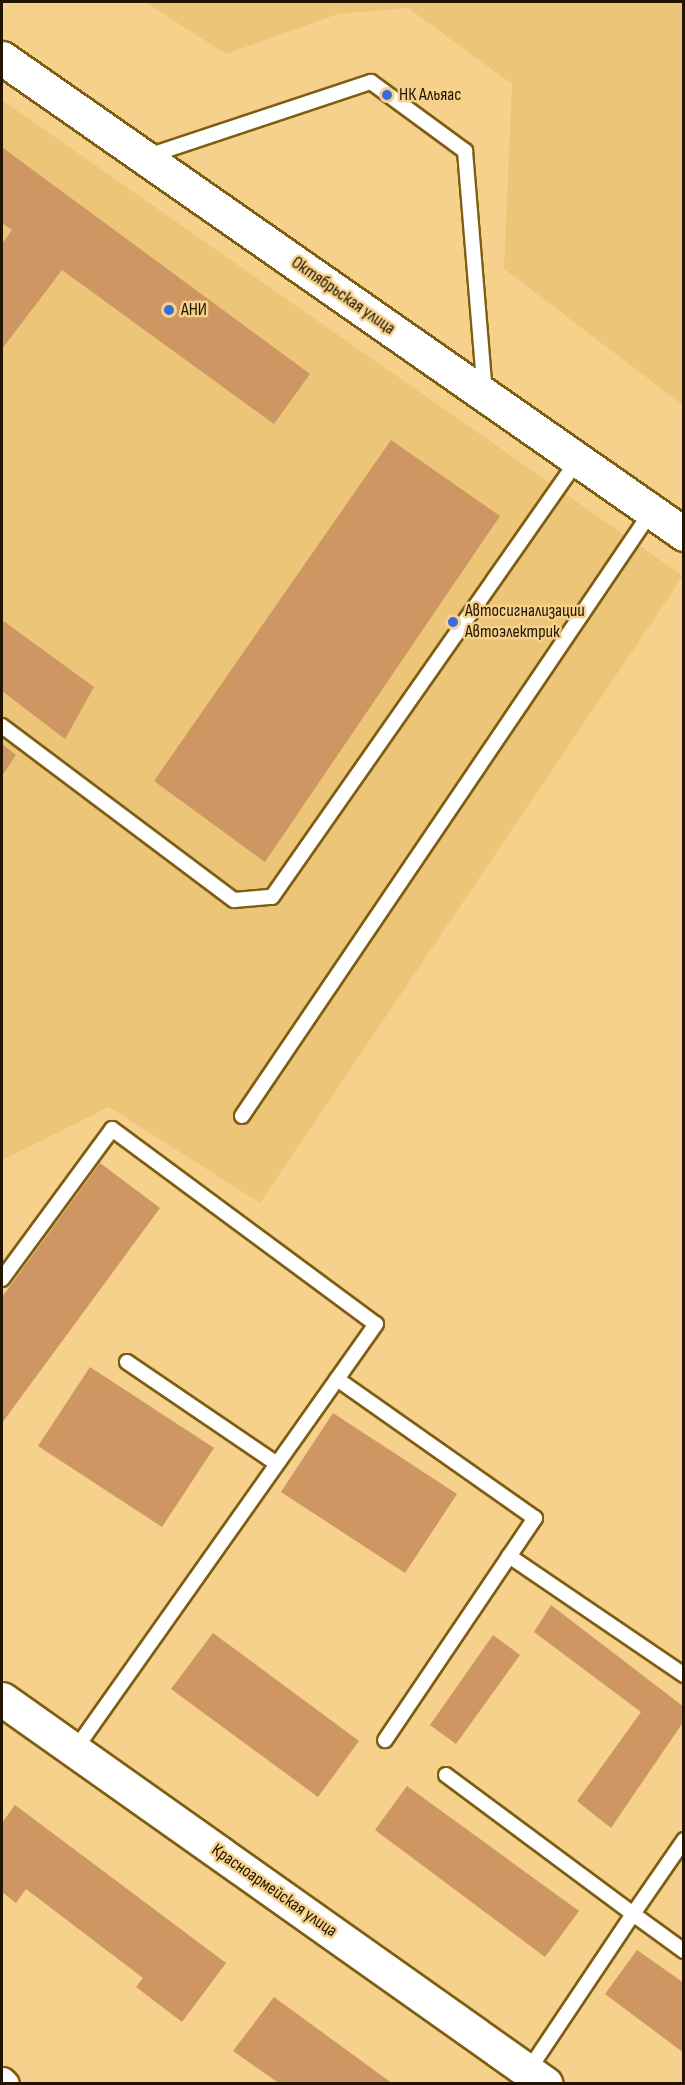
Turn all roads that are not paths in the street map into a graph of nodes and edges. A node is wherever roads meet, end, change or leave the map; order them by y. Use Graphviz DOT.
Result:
graph roads {
  1 [pos="2,58"];
  2 [pos="145,157"];
  3 [pos="486,397"];
  4 [pos="577,461"];
  5 [pos="651,512"];
  6 [pos="684,534"];
  7 [pos="2,726"];
  8 [pos="242,1116"];
  9 [pos="2,1279"];
  10 [pos="128,1362"];
  11 [pos="337,1379"];
  12 [pos="277,1464"];
  13 [pos="509,1556"];
  14 [pos="684,1675"];
  15 [pos="2,1699"];
  16 [pos="384,1740"];
  17 [pos="74,1751"];
  18 [pos="446,1775"];
  19 [pos="684,1840"];
  20 [pos="633,1914"];
  21 [pos="684,1951"];
  22 [pos="537,2077"];
  1 -- 2 [label="main road, Октябрьская улица"];
  2 -- 3 [label="main road, Октябрьская улица"];
  2 -- 3 [label="lane"];
  3 -- 4 [label="main road, Октябрьская улица"];
  4 -- 5 [label="main road, Октябрьская улица"];
  4 -- 7 [label="lane"];
  5 -- 6 [label="main road, Октябрьская улица"];
  5 -- 8 [label="lane"];
  9 -- 11 [label="lane"];
  10 -- 12 [label="lane"];
  11 -- 12 [label="lane"];
  11 -- 13 [label="lane"];
  12 -- 17 [label="lane"];
  13 -- 14 [label="lane"];
  13 -- 16 [label="lane"];
  15 -- 17 [label="main road, Красноармейская улица"];
  17 -- 22 [label="main road, Красноармейская улица"];
  18 -- 20 [label="lane"];
  19 -- 20 [label="lane"];
  20 -- 21 [label="lane"];
  20 -- 22 [label="lane"];
}
